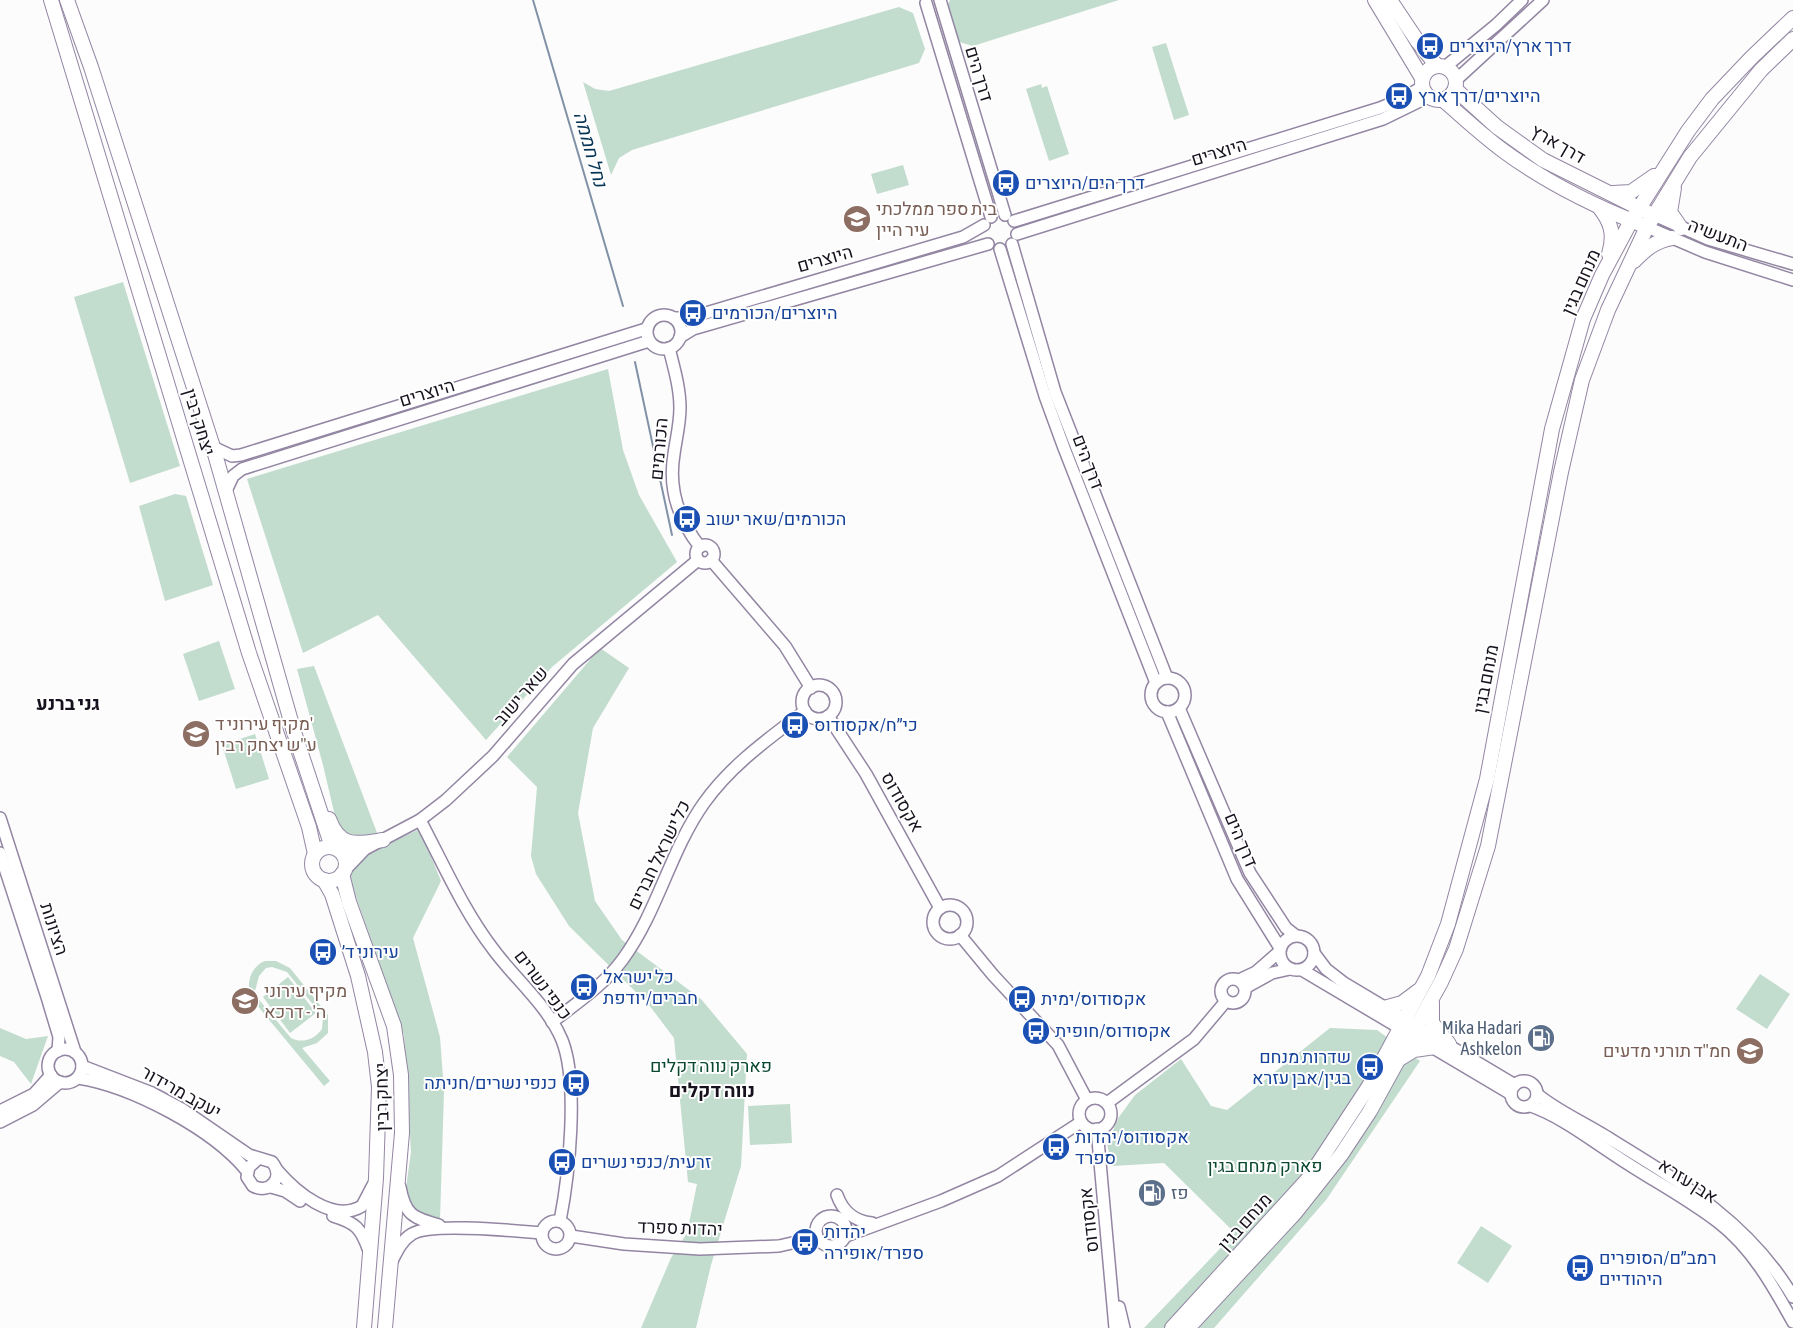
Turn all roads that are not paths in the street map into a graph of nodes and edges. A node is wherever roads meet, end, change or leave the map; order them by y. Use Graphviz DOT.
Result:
graph roads {
  1 [pos="51,0"];
  2 [pos="67,0"];
  3 [pos="1375,0"];
  4 [pos="1390,0"];
  5 [pos="1522,0"];
  6 [pos="1543,0"];
  7 [pos="931,1"];
  8 [pos="1793,18"];
  9 [pos="1793,39"];
  10 [pos="1441,66"];
  11 [pos="1456,85"];
  12 [pos="1424,87"];
  13 [pos="1443,100"];
  14 [pos="1664,168"];
  15 [pos="1682,169"];
  16 [pos="1609,193"];
  17 [pos="1598,206"];
  18 [pos="1639,207"];
  19 [pos="1009,218"];
  20 [pos="988,221"];
  21 [pos="1631,221"];
  22 [pos="1650,221"];
  23 [pos="1677,233"];
  24 [pos="1015,239"];
  25 [pos="988,244"];
  26 [pos="1000,249"];
  27 [pos="1793,264"];
  28 [pos="1602,275"];
  29 [pos="1793,280"];
  30 [pos="1620,282"];
  31 [pos="674,318"];
  32 [pos="646,329"];
  33 [pos="680,337"];
  34 [pos="649,341"];
  35 [pos="669,348"];
  36 [pos="213,447"];
  37 [pos="226,491"];
  38 [pos="700,546"];
  39 [pos="698,560"];
  40 [pos="711,560"];
  41 [pos="1167,678"];
  42 [pos="1156,683"];
  43 [pos="811,688"];
  44 [pos="1179,708"];
  45 [pos="805,711"];
  46 [pos="1167,712"];
  47 [pos="828,716"];
  48 [pos="307,773"];
  49 [pos="0,818"];
  50 [pos="420,820"];
  51 [pos="383,840"];
  52 [pos="335,848"];
  53 [pos="367,848"];
  54 [pos="315,854"];
  55 [pos="1,857"];
  56 [pos="344,872"];
  57 [pos="324,880"];
  58 [pos="940,908"];
  59 [pos="960,935"];
  60 [pos="1295,936"];
  61 [pos="1280,950"];
  62 [pos="1314,953"];
  63 [pos="1296,969"];
  64 [pos="1242,984"];
  65 [pos="1424,985"];
  66 [pos="1434,996"];
  67 [pos="1226,1000"];
  68 [pos="1384,1008"];
  69 [pos="552,1022"];
  70 [pos="1410,1027"];
  71 [pos="1442,1046"];
  72 [pos="58,1050"];
  73 [pos="75,1052"];
  74 [pos="1400,1058"];
  75 [pos="82,1066"];
  76 [pos="78,1078"];
  77 [pos="56,1079"];
  78 [pos="1513,1089"];
  79 [pos="1538,1094"];
  80 [pos="1087,1100"];
  81 [pos="1107,1103"];
  82 [pos="1531,1106"];
  83 [pos="0,1111"];
  84 [pos="0,1122"];
  85 [pos="1081,1122"];
  86 [pos="1097,1129"];
  87 [pos="258,1159"];
  88 [pos="277,1170"];
  89 [pos="247,1171"];
  90 [pos="376,1178"];
  91 [pos="399,1179"];
  92 [pos="271,1187"];
  93 [pos="837,1195"];
  94 [pos="899,1218"];
  95 [pos="560,1221"];
  96 [pos="845,1224"];
  97 [pos="872,1224"];
  98 [pos="453,1229"];
  99 [pos="542,1232"];
  100 [pos="818,1234"];
  101 [pos="571,1236"];
  102 [pos="846,1236"];
  103 [pos="370,1255"];
  104 [pos="390,1266"];
  105 [pos="1112,1278"];
  106 [pos="1793,1297"];
  107 [pos="1793,1322"];
  108 [pos="364,1328"];
  109 [pos="385,1328"];
  110 [pos="1115,1328"];
  111 [pos="1124,1328"];
  112 [pos="1172,1328"];
  113 [pos="1188,1328"];
  1 -- 54 [label="main road, יצחק רבין"];
  2 -- 36 [label="main road, יצחק רבין"];
  3 -- 12 [label="main road"];
  4 -- 10 [label="main road"];
  5 -- 10 [label="street"];
  6 -- 11 [label="street"];
  7 -- 19 [label="street, דרך הים"];
  7 -- 20 [label="street, דרך הים"];
  8 -- 14 [label="main road, מנחם בגין"];
  9 -- 15 [label="main road, מנחם בגין"];
  10 -- 11 [label="main road"];
  10 -- 12 [label="main road"];
  11 -- 13 [label="main road"];
  11 -- 16 [label="main road, דרך ארץ"];
  12 -- 13 [label="main road"];
  12 -- 19 [label="street, היוצרים"];
  12 -- 24 [label="street, היוצרים"];
  13 -- 17 [label="main road, דרך ארץ"];
  14 -- 16 [label="main road"];
  14 -- 18 [label="main road, מנחם בגין"];
  15 -- 22 [label="main road, מנחם בגין"];
  15 -- 23 [label="main road"];
  16 -- 18 [label="main road, דרך ארץ"];
  17 -- 21 [label="main road, דרך ארץ"];
  17 -- 28 [label="main road"];
  18 -- 21 [label="main road, מנחם בגין"];
  18 -- 22 [label="main road, דרך ארץ"];
  19 -- 20 [label="street"];
  19 -- 24 [label="street"];
  20 -- 25 [label="street"];
  20 -- 31 [label="street, היוצרים"];
  21 -- 22 [label="main road, התעשיה"];
  21 -- 28 [label="main road, מנחם בגין"];
  22 -- 23 [label="street, התעשיה"];
  22 -- 30 [label="main road, מנחם בגין"];
  23 -- 27 [label="street, התעשיה"];
  23 -- 29 [label="street, התעשיה"];
  23 -- 30 [label="main road"];
  24 -- 26 [label="street"];
  24 -- 41 [label="street, דרך הים"];
  25 -- 26 [label="street"];
  25 -- 33 [label="street, היוצרים"];
  26 -- 42 [label="street, דרך הים"];
  28 -- 65 [label="main road, מנחם בגין"];
  30 -- 66 [label="main road, מנחם בגין"];
  31 -- 32 [label="street"];
  31 -- 33 [label="street"];
  32 -- 34 [label="street"];
  32 -- 36 [label="street, היוצרים"];
  33 -- 35 [label="street"];
  34 -- 35 [label="street"];
  34 -- 37 [label="street, היוצרים"];
  35 -- 38 [label="street, הכורמים"];
  36 -- 37 [label="main road, יצחק רבין"];
  37 -- 48 [label="main road, יצחק רבין"];
  38 -- 39 [label="street"];
  38 -- 40 [label="street"];
  39 -- 40 [label="street"];
  39 -- 50 [label="street, שאר ישוב"];
  40 -- 43 [label="street"];
  41 -- 42 [label="street"];
  41 -- 44 [label="street"];
  42 -- 46 [label="street"];
  43 -- 45 [label="street"];
  43 -- 47 [label="street"];
  44 -- 46 [label="street"];
  44 -- 60 [label="street, דרך הים"];
  45 -- 47 [label="street"];
  45 -- 69 [label="street, כל ישראל חברים"];
  46 -- 61 [label="street, דרך הים"];
  47 -- 58 [label="street, אקסודוס"];
  48 -- 51 [label="main road"];
  48 -- 52 [label="main road, יצחק רבין"];
  49 -- 73 [label="street, הציונות"];
  50 -- 51 [label="street, שאר ישוב"];
  50 -- 69 [label="street, כנפי נשרים"];
  51 -- 53 [label="street, שאר ישוב"];
  52 -- 53 [label="street, שאר ישוב"];
  52 -- 54 [label="main road"];
  52 -- 56 [label="main road"];
  53 -- 56 [label="street, שאר ישוב"];
  54 -- 57 [label="main road"];
  55 -- 72 [label="street, הציונות"];
  56 -- 57 [label="main road"];
  56 -- 91 [label="main road, יצחק רבין"];
  57 -- 90 [label="main road, יצחק רבין"];
  58 -- 59 [label="street"];
  58 -- 59 [label="street"];
  59 -- 80 [label="street"];
  60 -- 61 [label="street"];
  60 -- 62 [label="street"];
  61 -- 63 [label="street"];
  61 -- 64 [label="street"];
  62 -- 63 [label="street"];
  62 -- 68 [label="street"];
  63 -- 64 [label="street"];
  63 -- 70 [label="street"];
  64 -- 67 [label="street"];
  64 -- 67 [label="street"];
  65 -- 68 [label="main road"];
  65 -- 70 [label="main road, מנחם בגין"];
  66 -- 70 [label="main road, מנחם בגין"];
  66 -- 71 [label="main road"];
  67 -- 81 [label="street"];
  68 -- 70 [label="street"];
  69 -- 95 [label="street, כנפי נשרים"];
  70 -- 71 [label="street"];
  70 -- 74 [label="main road, מנחם בגין"];
  70 -- 112 [label="main road, מנחם בגין"];
  71 -- 74 [label="main road"];
  71 -- 78 [label="street"];
  72 -- 73 [label="street"];
  72 -- 77 [label="street"];
  73 -- 75 [label="street"];
  74 -- 113 [label="main road, מנחם בגין"];
  75 -- 76 [label="street"];
  75 -- 87 [label="street, יעקב מרידור"];
  76 -- 77 [label="street"];
  76 -- 89 [label="street, יעקב מרידור"];
  77 -- 83 [label="street"];
  77 -- 84 [label="street"];
  78 -- 79 [label="street"];
  78 -- 82 [label="street"];
  79 -- 82 [label="street"];
  79 -- 106 [label="street, אבן עזרא"];
  80 -- 81 [label="street"];
  80 -- 85 [label="street"];
  81 -- 86 [label="street"];
  82 -- 107 [label="street, אבן עזרא"];
  85 -- 86 [label="street"];
  85 -- 94 [label="street"];
  86 -- 105 [label="street, אקסודוס"];
  87 -- 88 [label="street"];
  87 -- 89 [label="street"];
  88 -- 90 [label="street"];
  88 -- 92 [label="street"];
  89 -- 92 [label="street"];
  90 -- 103 [label="main road, יצחק רבין"];
  91 -- 98 [label="street"];
  91 -- 104 [label="main road, יצחק רבין"];
  92 -- 103 [label="street"];
  93 -- 97 [label="street"];
  94 -- 97 [label="street"];
  94 -- 102 [label="street"];
  95 -- 99 [label="street"];
  95 -- 101 [label="street"];
  96 -- 97 [label="street"];
  96 -- 100 [label="street"];
  96 -- 102 [label="street"];
  98 -- 99 [label="street"];
  98 -- 104 [label="street"];
  99 -- 101 [label="street"];
  100 -- 101 [label="street, יהדות ספרד"];
  100 -- 102 [label="street"];
  103 -- 108 [label="main road, יצחק רבין"];
  104 -- 109 [label="main road, יצחק רבין"];
  105 -- 110 [label="street, אקסודוס"];
  105 -- 111 [label="street, אקסודוס"];
}
